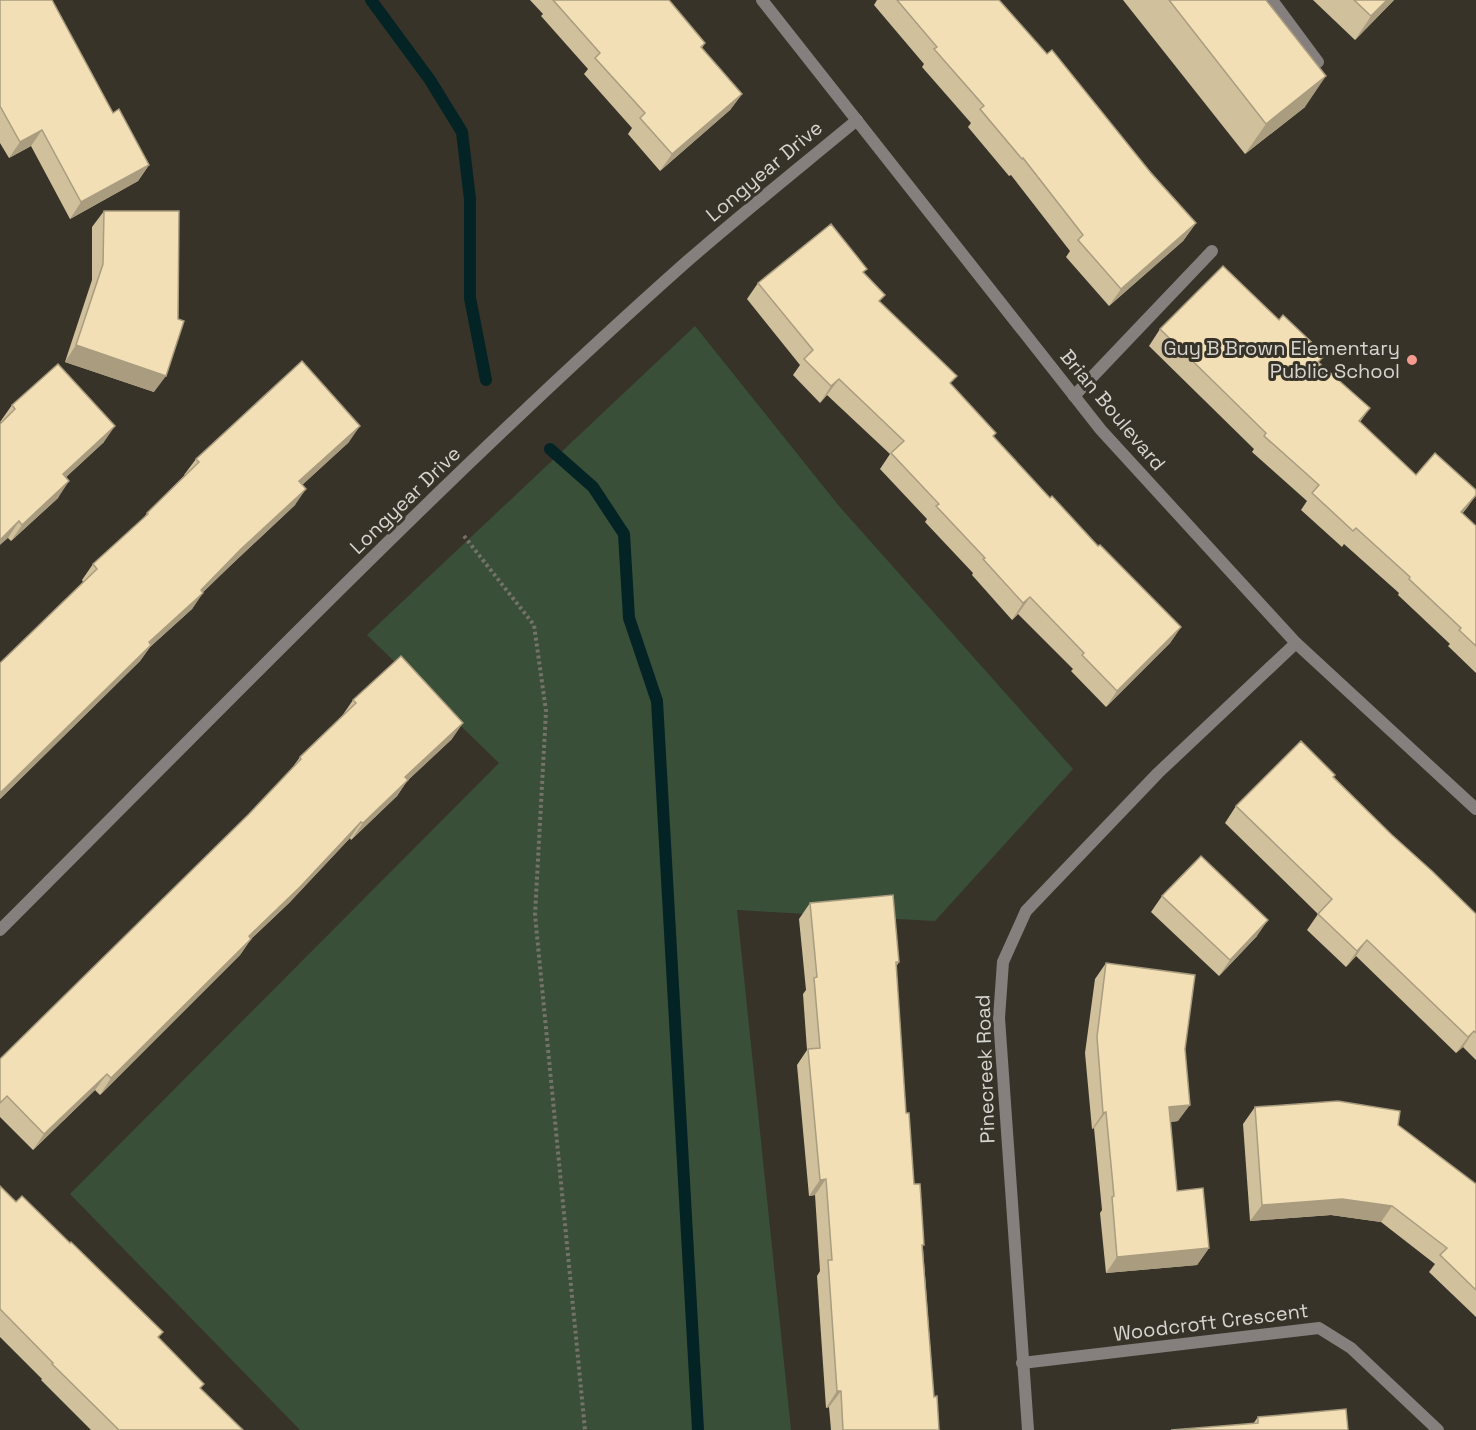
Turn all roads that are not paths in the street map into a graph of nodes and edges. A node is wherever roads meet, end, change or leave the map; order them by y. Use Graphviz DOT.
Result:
graph roads {
  1 [pos="762,0"];
  2 [pos="1272,0"];
  3 [pos="1318,62"];
  4 [pos="856,120"];
  5 [pos="1212,251"];
  6 [pos="1074,396"];
  7 [pos="1296,643"];
  8 [pos="1476,809"];
  9 [pos="0,930"];
  10 [pos="1022,1363"];
  11 [pos="1028,1430"];
  12 [pos="1438,1430"];
  1 -- 4 [label="street, Brian Boulevard"];
  2 -- 3 [label="street"];
  4 -- 6 [label="street, Brian Boulevard"];
  4 -- 9 [label="street, Longyear Drive"];
  5 -- 6 [label="street"];
  6 -- 7 [label="street, Brian Boulevard"];
  7 -- 8 [label="street, Brian Boulevard"];
  7 -- 10 [label="street, Pinecreek Road"];
  10 -- 11 [label="street, Pinecreek Road"];
  10 -- 12 [label="street, Woodcroft Crescent"];
}
